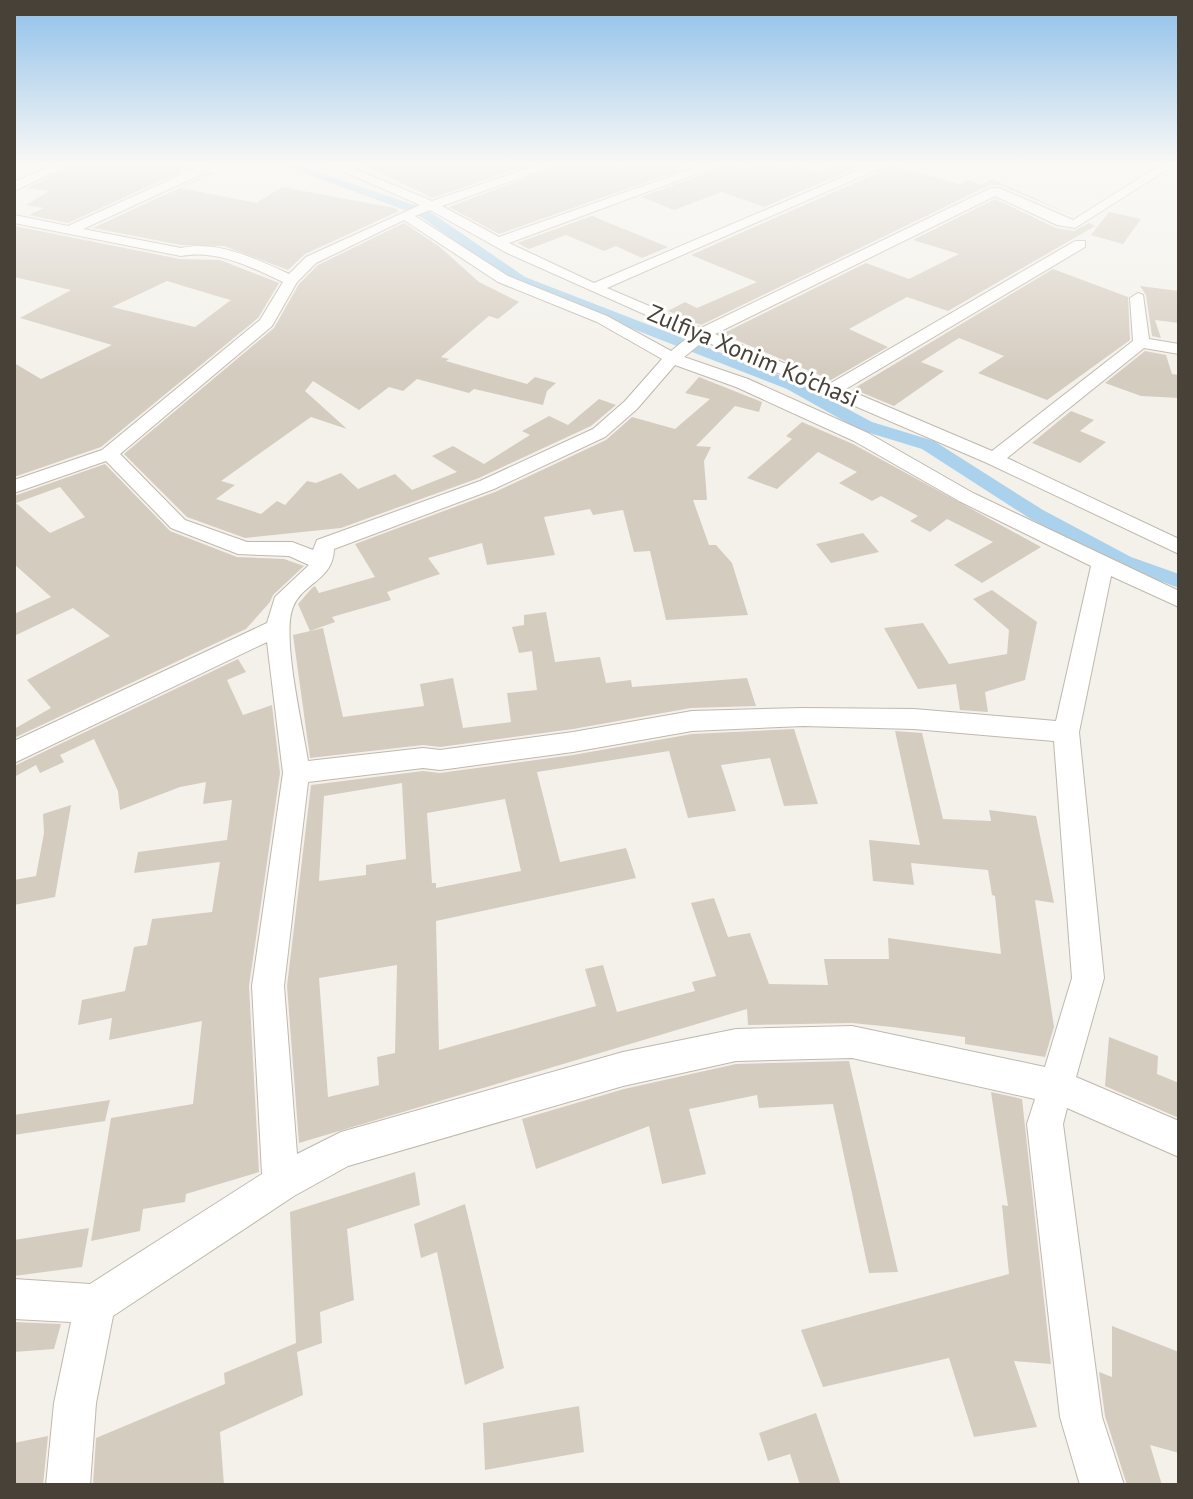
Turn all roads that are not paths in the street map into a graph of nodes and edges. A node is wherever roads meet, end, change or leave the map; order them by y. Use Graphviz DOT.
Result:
graph roads {
  1 [pos="79,232"];
  2 [pos="368,232"];
  3 [pos="445,232"];
  4 [pos="474,232"];
  5 [pos="527,232"];
  6 [pos="725,232"];
  7 [pos="912,232"];
  8 [pos="499,242"];
  9 [pos="1080,244"];
  10 [pos="291,280"];
  11 [pos="594,288"];
  12 [pos="1138,298"];
  13 [pos="700,336"];
  14 [pos="1141,343"];
  15 [pos="1179,349"];
  16 [pos="675,356"];
  17 [pos="832,390"];
  18 [pos="109,454"];
  19 [pos="994,459"];
  20 [pos="14,487"];
  21 [pos="1179,547"];
  22 [pos="323,563"];
  23 [pos="1102,565"];
  24 [pos="1179,600"];
  25 [pos="277,628"];
  26 [pos="1066,732"];
  27 [pos="14,753"];
  28 [pos="296,773"];
  29 [pos="1058,1087"];
  30 [pos="1179,1139"];
  31 [pos="281,1183"];
  32 [pos="14,1299"];
  33 [pos="95,1304"];
  34 [pos="68,1485"];
  35 [pos="1102,1485"];
  1 -- 10 [label="street"];
  2 -- 10 [label="street"];
  3 -- 16 [label="street"];
  4 -- 8 [label="street, Zulfiya Xonim Ko'chasi"];
  5 -- 8 [label="street"];
  6 -- 11 [label="street"];
  7 -- 13 [label="street"];
  8 -- 11 [label="street, Zulfiya Xonim Ko'chasi"];
  9 -- 17 [label="street"];
  10 -- 18 [label="street"];
  11 -- 13 [label="street, Zulfiya Xonim Ko'chasi"];
  12 -- 14 [label="street"];
  13 -- 16 [label="street"];
  13 -- 17 [label="street, Zulfiya Xonim Ko'chasi"];
  14 -- 15 [label="street"];
  14 -- 19 [label="street"];
  16 -- 22 [label="street"];
  16 -- 23 [label="street"];
  17 -- 19 [label="street, Zulfiya Xonim Ko'chasi"];
  18 -- 20 [label="street"];
  18 -- 22 [label="street"];
  19 -- 21 [label="street, Zulfiya Xonim Ko'chasi"];
  22 -- 25 [label="street"];
  23 -- 24 [label="street"];
  23 -- 26 [label="street"];
  25 -- 27 [label="street"];
  25 -- 28 [label="street"];
  26 -- 28 [label="street"];
  26 -- 29 [label="street"];
  28 -- 31 [label="street"];
  29 -- 30 [label="street"];
  29 -- 31 [label="street"];
  29 -- 35 [label="street"];
  31 -- 33 [label="street"];
  32 -- 33 [label="street"];
  33 -- 34 [label="street"];
}
